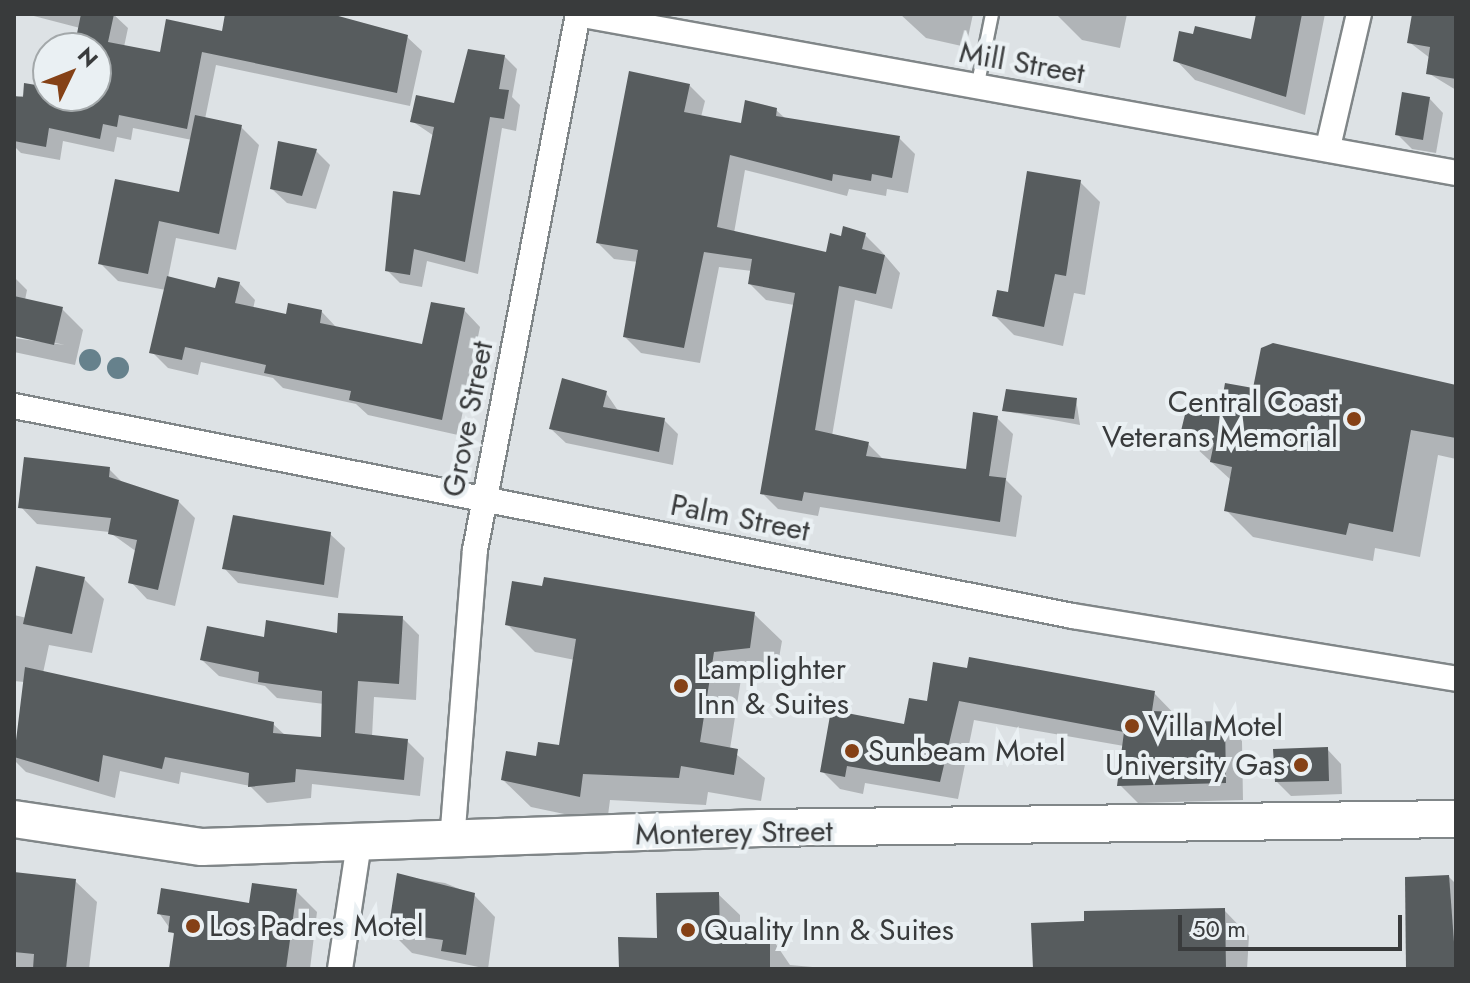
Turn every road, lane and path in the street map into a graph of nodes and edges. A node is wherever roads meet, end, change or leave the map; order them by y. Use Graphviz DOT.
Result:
graph roads {
  1 [pos="578,14"];
  2 [pos="992,14"];
  3 [pos="1359,14"];
  4 [pos="977,88"];
  5 [pos="1328,147"];
  6 [pos="1456,173"];
  7 [pos="14,406"];
  8 [pos="484,500"];
  9 [pos="1456,679"];
  10 [pos="14,819"];
  11 [pos="1456,819"];
  12 [pos="452,841"];
  13 [pos="359,843"];
  14 [pos="340,969"];
  1 -- 4 [label="street, Mill Street"];
  1 -- 8 [label="street, Grove Street"];
  2 -- 4 [label="lane"];
  3 -- 5 [label="street"];
  4 -- 5 [label="street, Mill Street"];
  5 -- 6 [label="street, Mill Street"];
  7 -- 8 [label="street, Palm Street"];
  8 -- 9 [label="street, Palm Street"];
  8 -- 12 [label="street, Grove Street"];
  10 -- 13 [label="street, Monterey Street"];
  11 -- 12 [label="street, Monterey Street"];
  12 -- 13 [label="street, Monterey Street"];
  13 -- 14 [label="street"];
}
